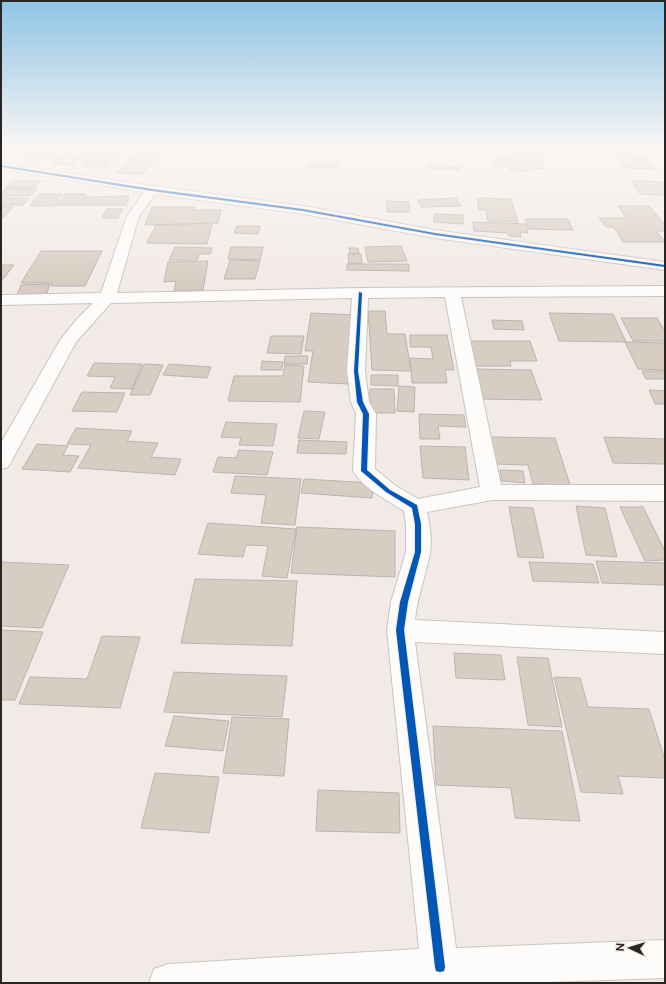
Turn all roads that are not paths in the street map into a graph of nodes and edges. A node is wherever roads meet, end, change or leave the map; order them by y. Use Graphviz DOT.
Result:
graph roads {
  1 [pos="151,192"];
  2 [pos="166,192"];
  3 [pos="665,266"];
  4 [pos="360,293"];
  5 [pos="452,293"];
  6 [pos="660,295"];
  7 [pos="108,297"];
  8 [pos="1,300"];
  9 [pos="1,462"];
  10 [pos="492,492"];
  11 [pos="665,493"];
  12 [pos="415,507"];
  13 [pos="400,630"];
  14 [pos="665,643"];
  15 [pos="665,959"];
  16 [pos="440,967"];
  17 [pos="168,983"];
  1 -- 7 [label="street"];
  2 -- 3 [label="street"];
  4 -- 5 [label="street"];
  4 -- 7 [label="street"];
  4 -- 12 [label="street"];
  5 -- 6 [label="street"];
  5 -- 10 [label="street"];
  7 -- 8 [label="street"];
  7 -- 9 [label="street"];
  10 -- 11 [label="street"];
  10 -- 12 [label="street"];
  12 -- 13 [label="street"];
  13 -- 14 [label="street"];
  13 -- 16 [label="street"];
  15 -- 16 [label="street"];
  16 -- 17 [label="street"];
}
